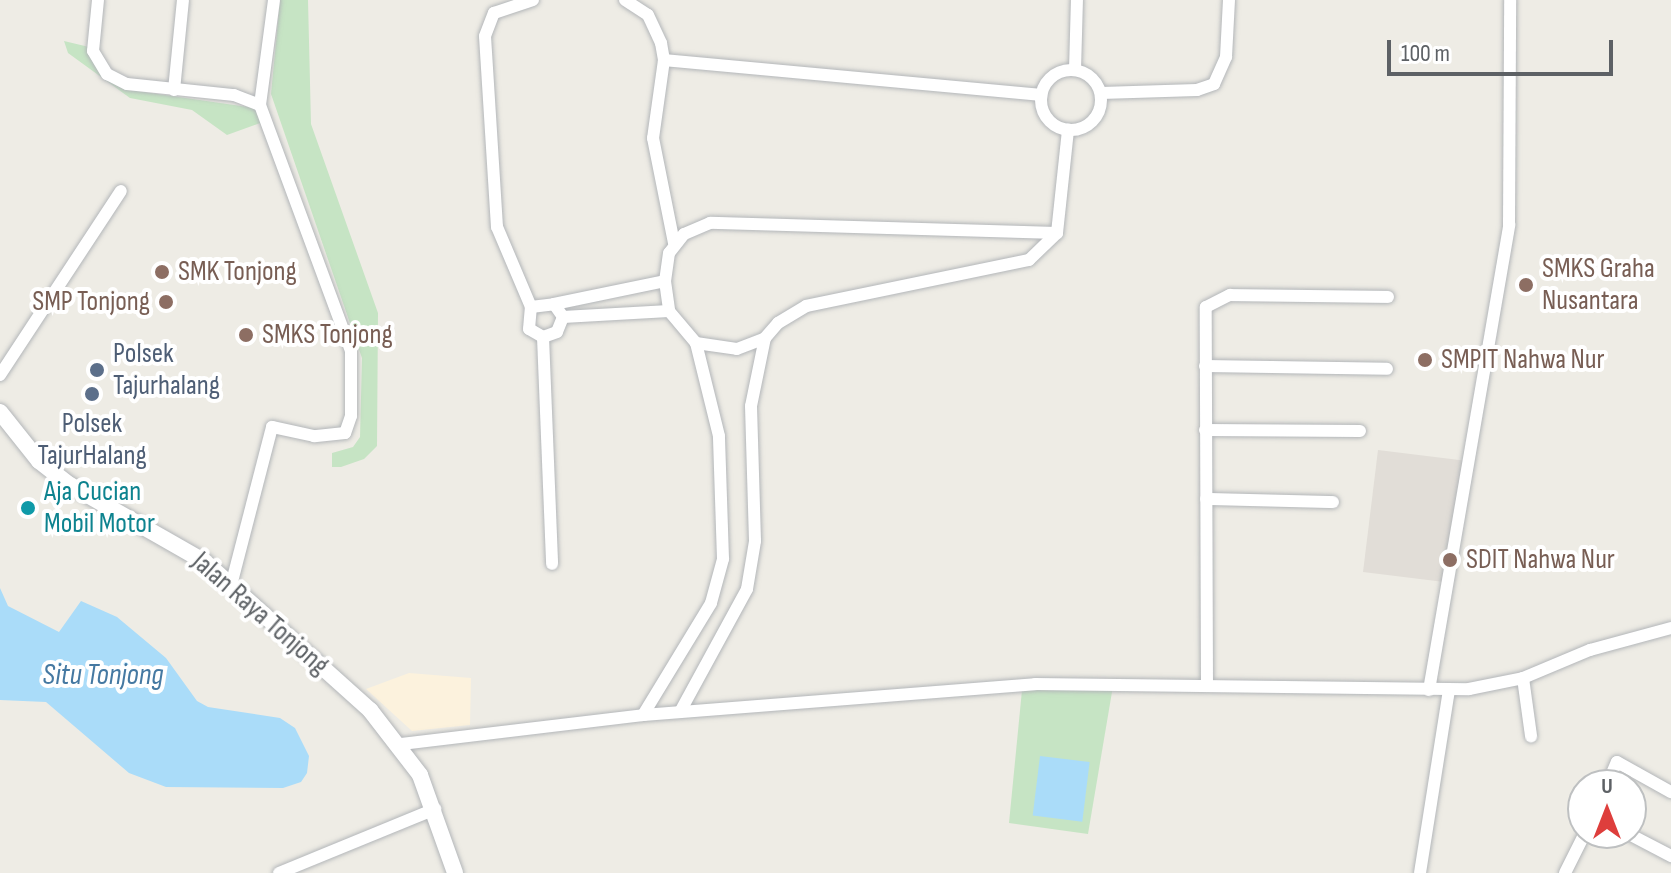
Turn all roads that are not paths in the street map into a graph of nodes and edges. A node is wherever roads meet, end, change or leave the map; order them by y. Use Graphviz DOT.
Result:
graph roads {
  1 [pos="98,0"];
  2 [pos="183,0"];
  3 [pos="274,0"];
  4 [pos="533,0"];
  5 [pos="1077,0"];
  6 [pos="1229,0"];
  7 [pos="1510,0"];
  8 [pos="633,1"];
  9 [pos="664,60"];
  10 [pos="1075,70"];
  11 [pos="174,90"];
  12 [pos="1101,93"];
  13 [pos="1041,95"];
  14 [pos="260,105"];
  15 [pos="1068,130"];
  16 [pos="121,191"];
  17 [pos="1057,233"];
  18 [pos="674,243"];
  19 [pos="665,281"];
  20 [pos="1388,297"];
  21 [pos="554,304"];
  22 [pos="531,307"];
  23 [pos="669,311"];
  24 [pos="563,317"];
  25 [pos="543,337"];
  26 [pos="765,338"];
  27 [pos="696,343"];
  28 [pos="1205,366"];
  29 [pos="1387,369"];
  30 [pos="0,375"];
  31 [pos="0,412"];
  32 [pos="1205,430"];
  33 [pos="1360,431"];
  34 [pos="1206,499"];
  35 [pos="1333,502"];
  36 [pos="552,564"];
  37 [pos="231,586"];
  38 [pos="1671,628"];
  39 [pos="1523,678"];
  40 [pos="1207,685"];
  41 [pos="1429,690"];
  42 [pos="1449,690"];
  43 [pos="680,712"];
  44 [pos="643,715"];
  45 [pos="1531,736"];
  46 [pos="401,744"];
  47 [pos="1614,769"];
  48 [pos="1630,769"];
  49 [pos="1647,779"];
  50 [pos="1671,792"];
  51 [pos="435,809"];
  52 [pos="1647,843"];
  53 [pos="1577,849"];
  54 [pos="1671,856"];
  55 [pos="279,873"];
  56 [pos="455,873"];
  57 [pos="1420,873"];
  58 [pos="1566,873"];
  1 -- 11 [label="street"];
  2 -- 11 [label="street"];
  3 -- 14 [label="street"];
  4 -- 22 [label="street"];
  5 -- 10 [label="street"];
  6 -- 12 [label="street"];
  7 -- 41 [label="street"];
  8 -- 9 [label="street"];
  9 -- 13 [label="street"];
  9 -- 18 [label="street"];
  10 -- 12 [label="street"];
  10 -- 13 [label="street"];
  11 -- 14 [label="street"];
  12 -- 15 [label="street"];
  13 -- 15 [label="street"];
  14 -- 37 [label="street"];
  15 -- 17 [label="street"];
  16 -- 30 [label="street"];
  17 -- 18 [label="street"];
  17 -- 26 [label="street"];
  18 -- 19 [label="street"];
  19 -- 21 [label="street"];
  19 -- 23 [label="street"];
  20 -- 28 [label="street"];
  21 -- 22 [label="street"];
  21 -- 24 [label="street"];
  22 -- 25 [label="street"];
  23 -- 24 [label="street"];
  23 -- 27 [label="street"];
  24 -- 25 [label="street"];
  25 -- 36 [label="street"];
  26 -- 27 [label="street"];
  26 -- 43 [label="street"];
  27 -- 44 [label="street"];
  28 -- 29 [label="street"];
  28 -- 32 [label="street"];
  31 -- 37 [label="main road, Jalan Raya Tonjong"];
  32 -- 33 [label="street"];
  32 -- 34 [label="street"];
  34 -- 35 [label="street"];
  34 -- 40 [label="street"];
  37 -- 46 [label="main road, Jalan Raya Tonjong"];
  38 -- 39 [label="street"];
  39 -- 42 [label="street"];
  39 -- 45 [label="street"];
  40 -- 41 [label="street"];
  40 -- 43 [label="street"];
  41 -- 42 [label="street"];
  42 -- 57 [label="street"];
  43 -- 44 [label="street"];
  44 -- 46 [label="street"];
  46 -- 51 [label="main road, Jalan Raya Tonjong"];
  47 -- 48 [label="street"];
  49 -- 50 [label="street"];
  51 -- 55 [label="street"];
  51 -- 56 [label="main road, Jalan Raya Tonjong"];
  52 -- 54 [label="street"];
  53 -- 58 [label="street"];
}
